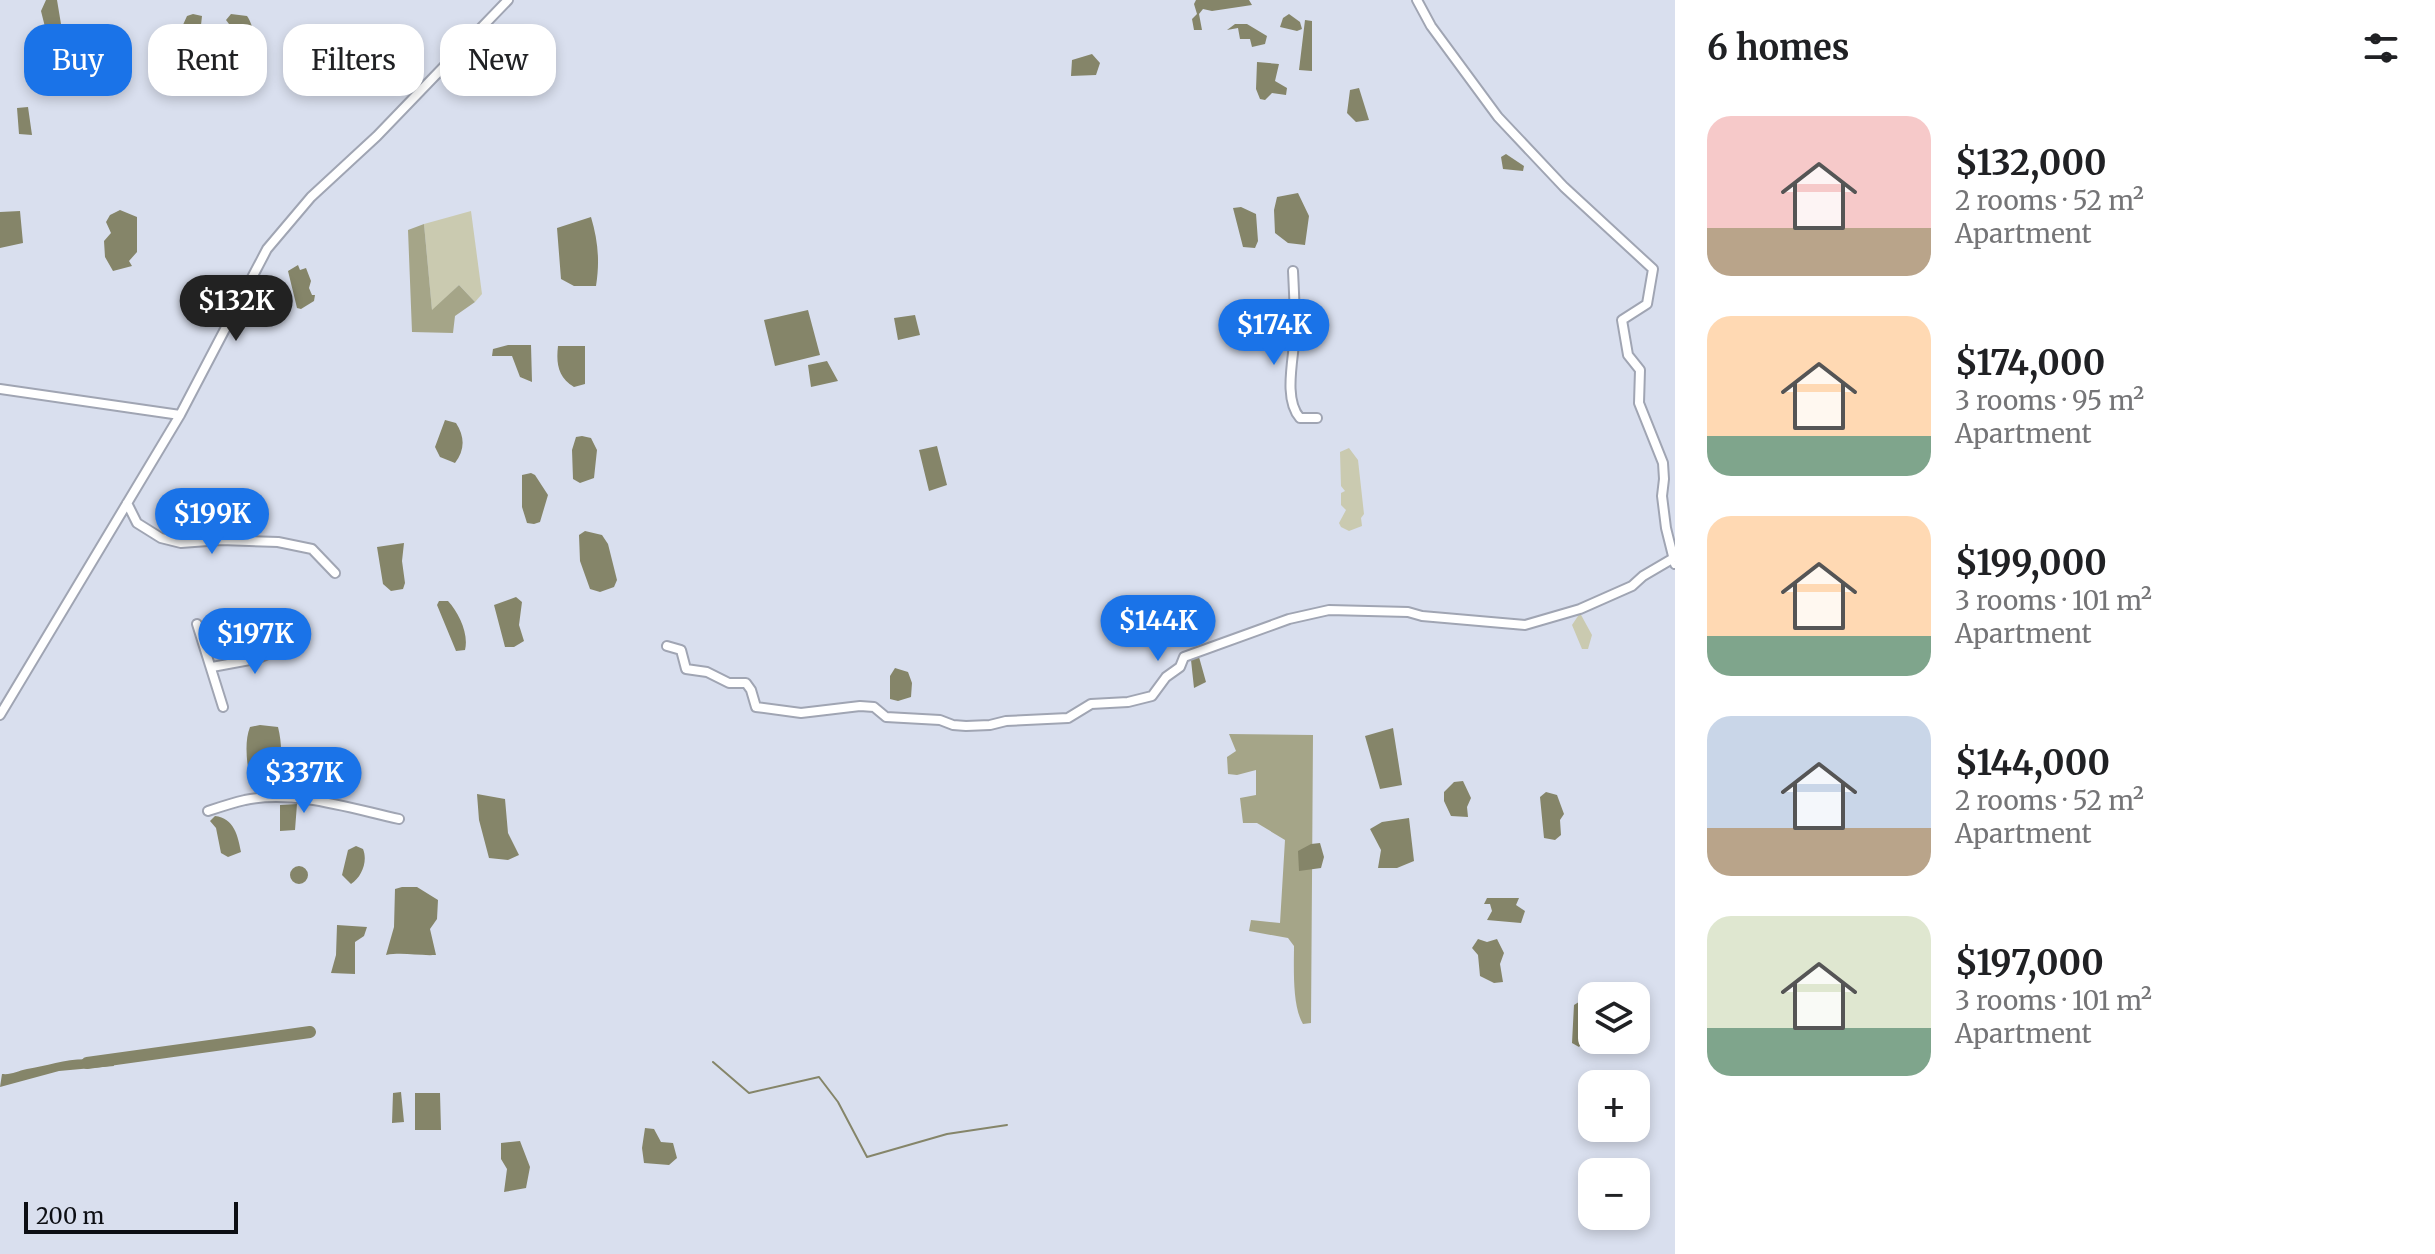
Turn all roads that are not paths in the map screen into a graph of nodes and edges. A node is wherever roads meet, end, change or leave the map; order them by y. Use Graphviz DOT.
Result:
graph roads {
  1 [pos="508,0"];
  2 [pos="1417,0"];
  3 [pos="1293,271"];
  4 [pos="0,389"];
  5 [pos="180,415"];
  6 [pos="1317,418"];
  7 [pos="127,503"];
  8 [pos="1674,562"];
  9 [pos="335,573"];
  10 [pos="197,624"];
  11 [pos="287,646"];
  12 [pos="667,646"];
  13 [pos="212,667"];
  14 [pos="223,707"];
  15 [pos="0,715"];
  16 [pos="208,811"];
  17 [pos="399,819"];
  1 -- 5 [label="street"];
  2 -- 8 [label="street"];
  3 -- 6 [label="street"];
  4 -- 5 [label="street"];
  5 -- 7 [label="street"];
  7 -- 9 [label="street"];
  7 -- 15 [label="street"];
  8 -- 12 [label="street"];
  10 -- 13 [label="street"];
  11 -- 13 [label="street"];
  13 -- 14 [label="street"];
  16 -- 17 [label="street"];
}
